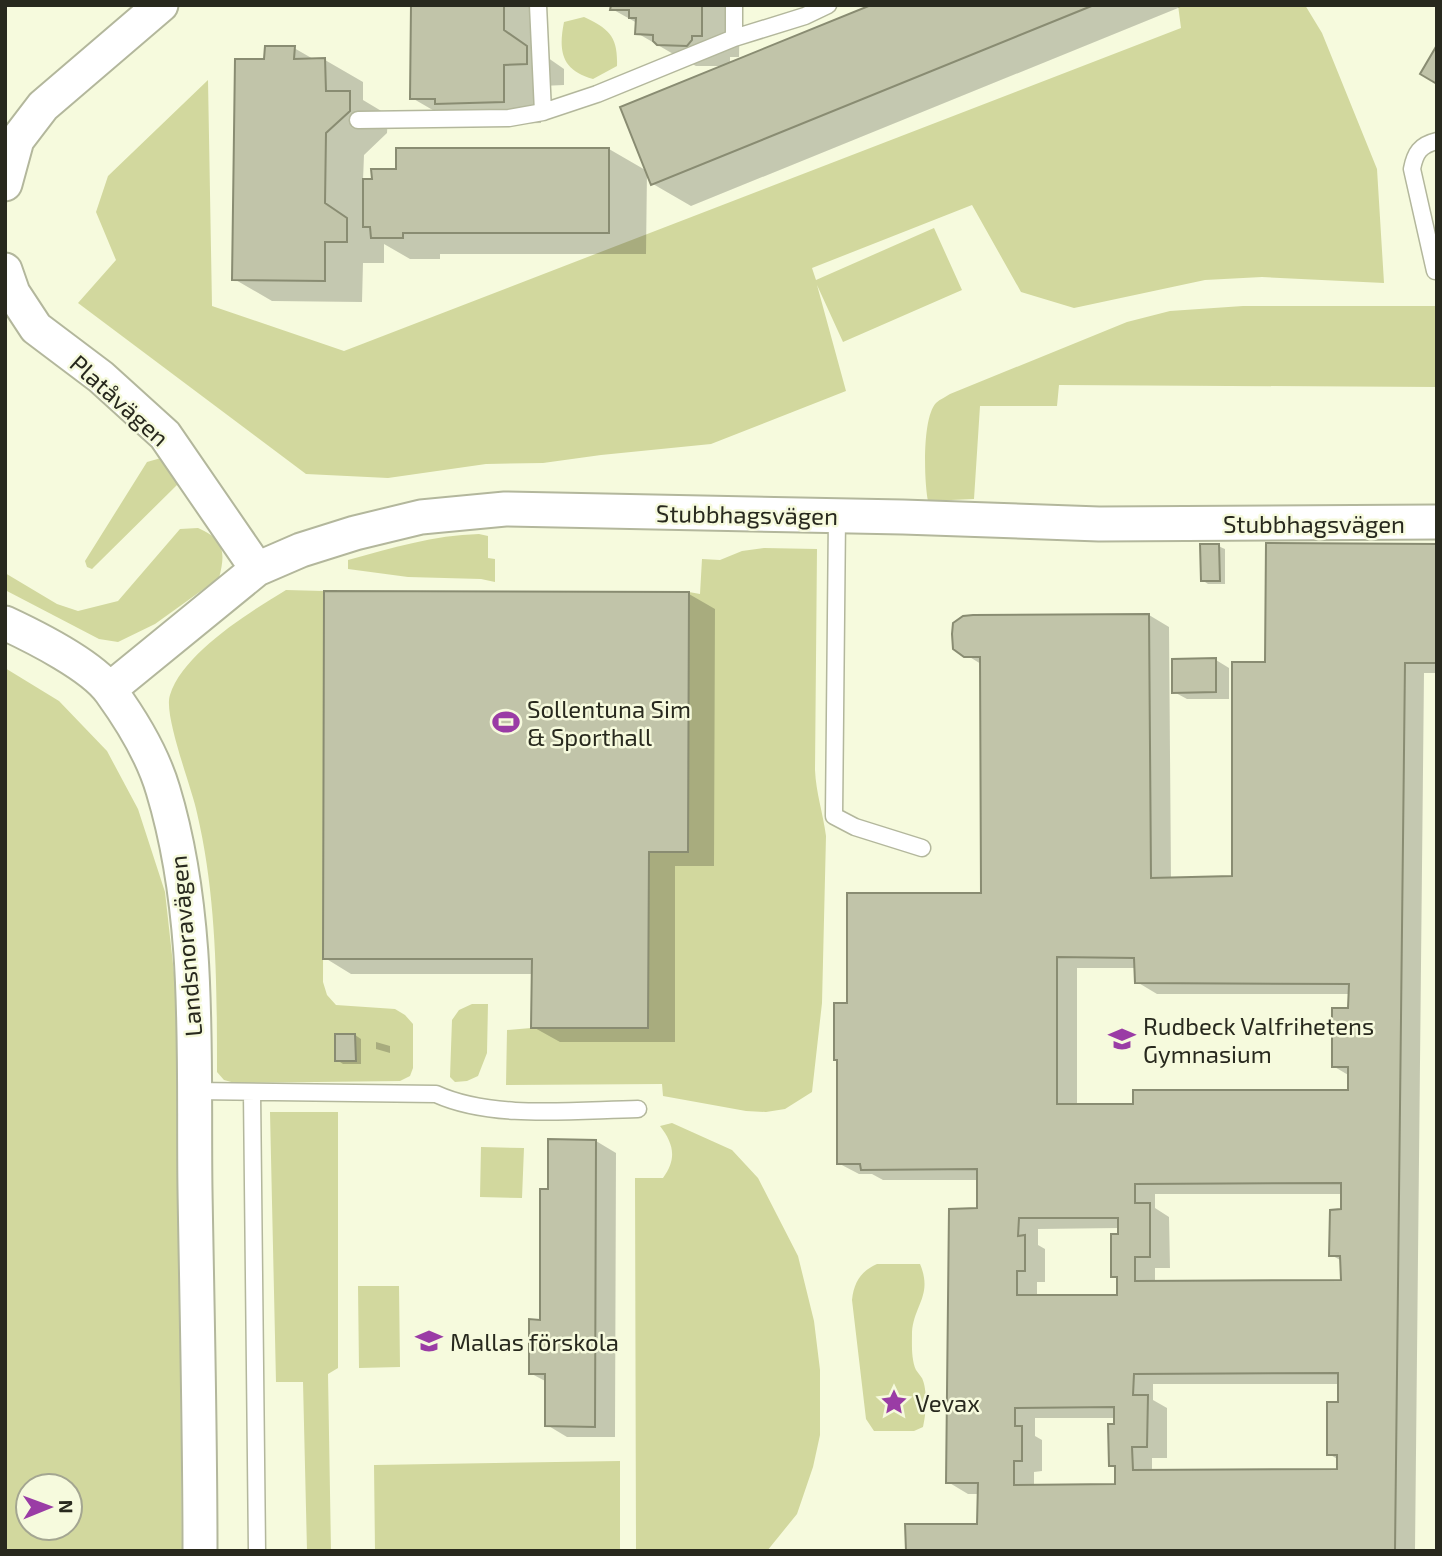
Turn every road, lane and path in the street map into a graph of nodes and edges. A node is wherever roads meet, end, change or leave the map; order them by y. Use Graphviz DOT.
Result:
graph roads {
  1 [pos="161,5"];
  2 [pos="538,5"];
  3 [pos="734,5"];
  4 [pos="828,5"];
  5 [pos="734,38"];
  6 [pos="543,112"];
  7 [pos="358,120"];
  8 [pos="1437,141"];
  9 [pos="5,184"];
  10 [pos="5,270"];
  11 [pos="1435,271"];
  12 [pos="837,516"];
  13 [pos="1437,522"];
  14 [pos="257,569"];
  15 [pos="5,623"];
  16 [pos="110,689"];
  17 [pos="922,848"];
  18 [pos="194,1091"];
  19 [pos="251,1092"];
  20 [pos="638,1109"];
  21 [pos="200,1551"];
  22 [pos="257,1551"];
  1 -- 9 [label="street"];
  2 -- 6 [label="lane"];
  3 -- 5 [label="lane"];
  4 -- 5 [label="lane"];
  5 -- 6 [label="lane"];
  6 -- 7 [label="lane"];
  8 -- 11 [label="lane"];
  10 -- 14 [label="street, Platåvägen"];
  12 -- 13 [label="street, Stubbhagsvägen"];
  12 -- 14 [label="street, Stubbhagsvägen"];
  12 -- 17 [label="lane"];
  14 -- 16 [label="street, Stubbhagsvägen"];
  15 -- 16 [label="street, Landsnoravägen"];
  16 -- 18 [label="street, Landsnoravägen"];
  18 -- 19 [label="lane"];
  18 -- 21 [label="street, Landsnoravägen"];
  19 -- 20 [label="lane"];
  19 -- 22 [label="lane"];
}
